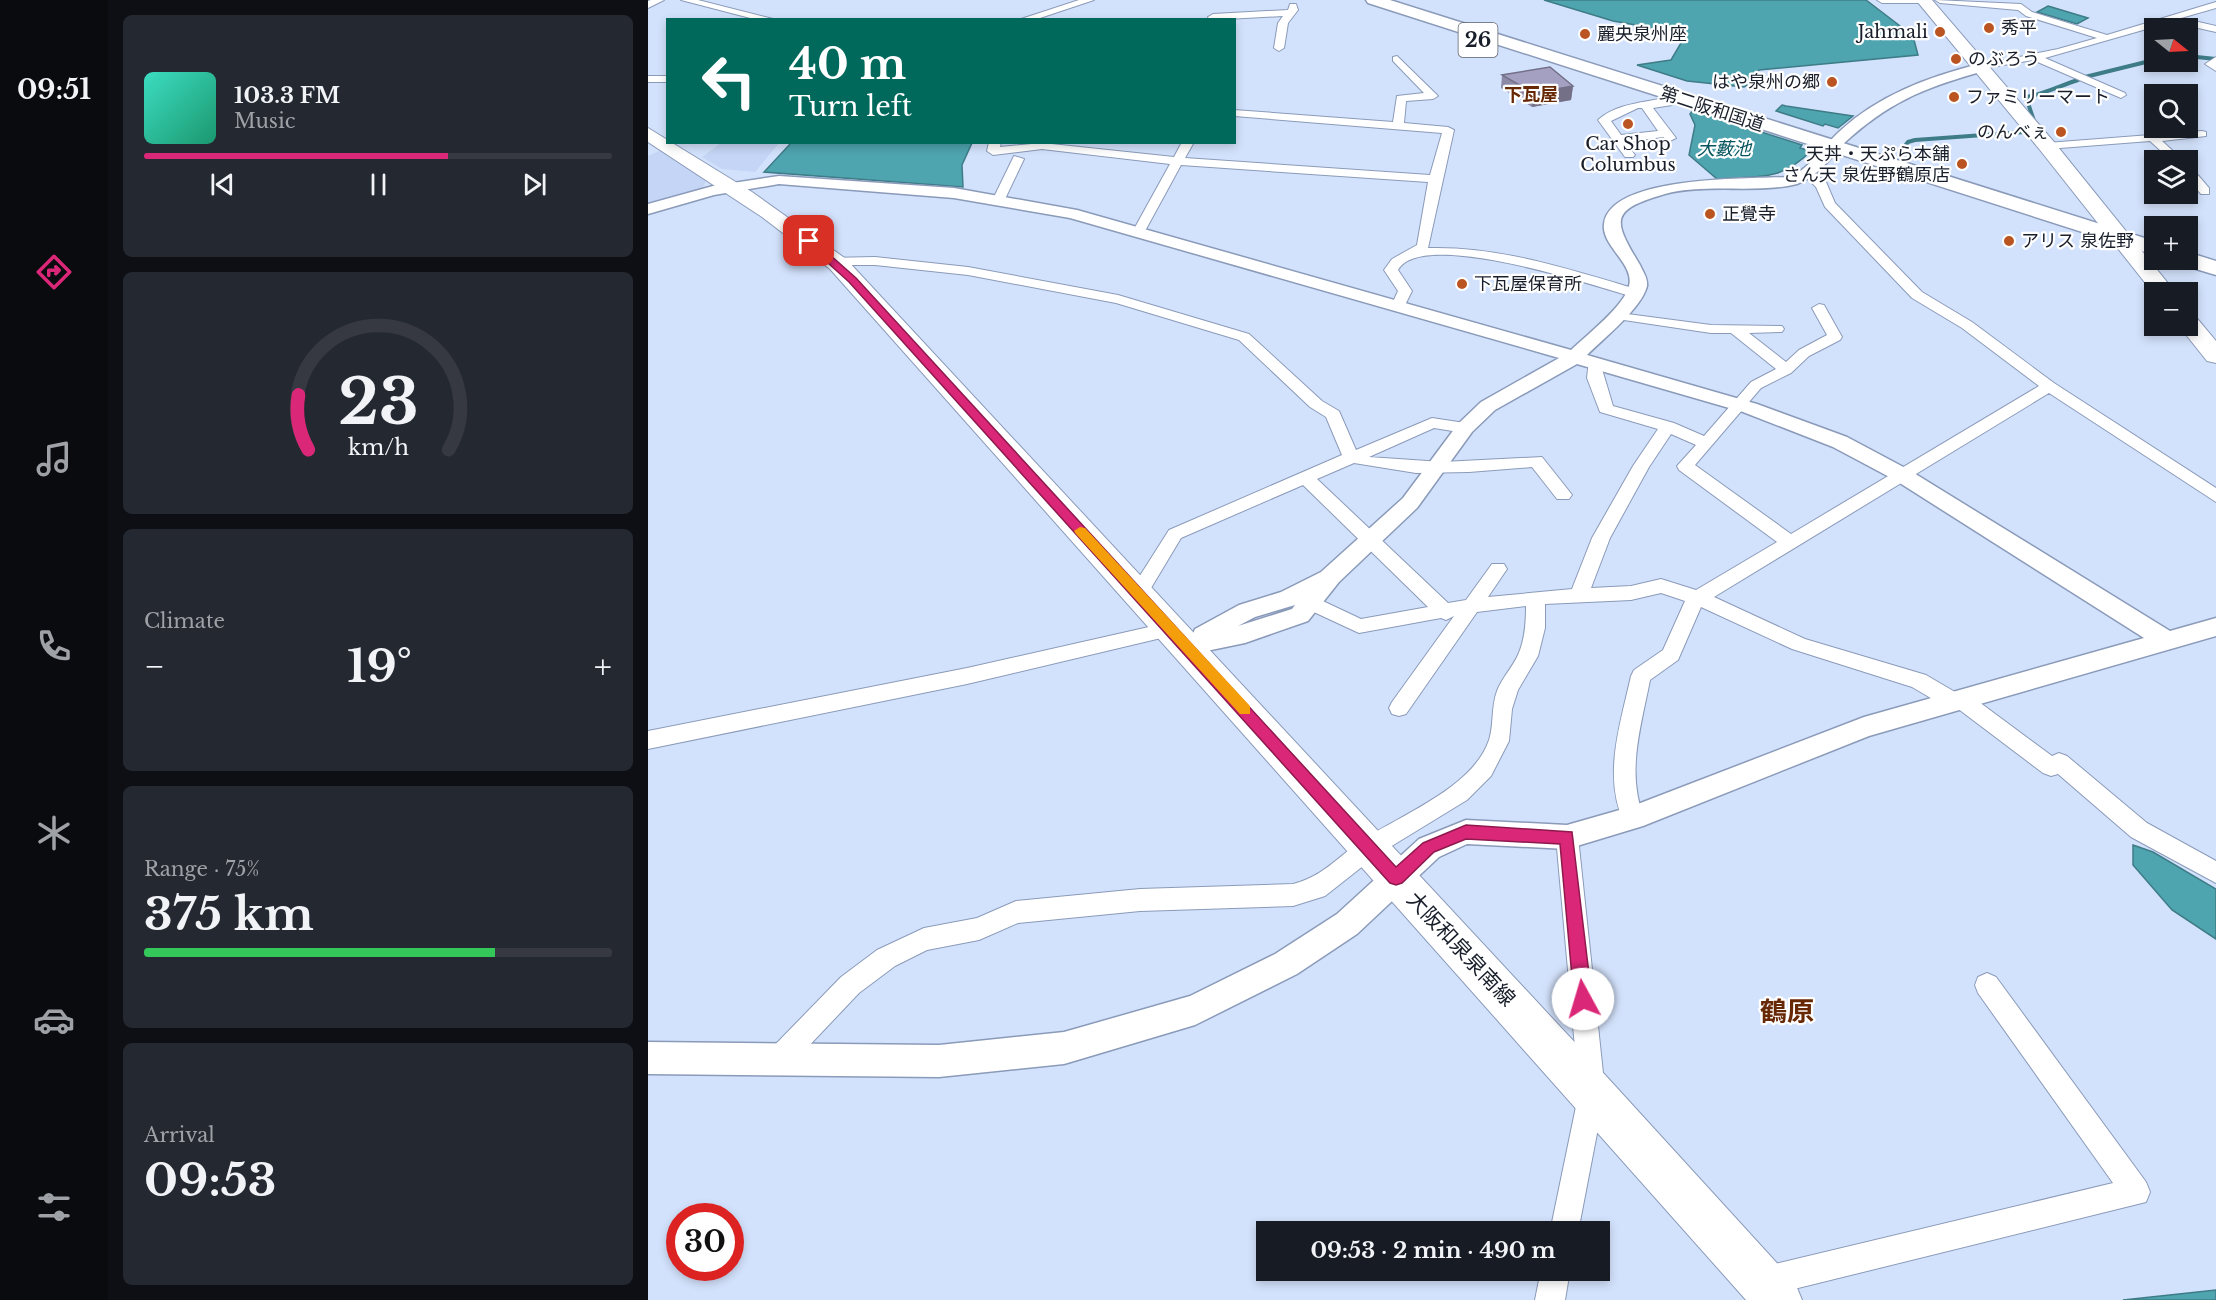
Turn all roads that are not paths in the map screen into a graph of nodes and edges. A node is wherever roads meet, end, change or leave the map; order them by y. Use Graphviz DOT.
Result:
graph roads {
  1 [pos="659,0"];
  2 [pos="686,0"];
  3 [pos="1089,0"];
  4 [pos="1293,0"];
  5 [pos="1353,0"];
  6 [pos="1374,0"];
  7 [pos="1393,0"];
  8 [pos="1419,0"];
  9 [pos="1882,0"];
  10 [pos="1923,0"];
  11 [pos="1940,0"];
  12 [pos="705,2"];
  13 [pos="648,5"];
  14 [pos="2216,5"];
  15 [pos="1291,13"];
  16 [pos="765,18"];
  17 [pos="1030,18"];
  18 [pos="1213,18"];
  19 [pos="2174,18"];
  20 [pos="2198,25"];
  21 [pos="2144,27"];
  22 [pos="2216,29"];
  23 [pos="2108,38"];
  24 [pos="1280,48"];
  25 [pos="2034,57"];
  26 [pos="1396,59"];
  27 [pos="2216,60"];
  28 [pos="1979,68"];
  29 [pos="2216,68"];
  30 [pos="1613,72"];
  31 [pos="658,79"];
  32 [pos="648,85"];
  33 [pos="2121,95"];
  34 [pos="1676,98"];
  35 [pos="1645,105"];
  36 [pos="1236,113"];
  37 [pos="1398,126"];
  38 [pos="648,134"];
  39 [pos="2202,134"];
  40 [pos="1618,139"];
  41 [pos="2154,139"];
  42 [pos="994,144"];
  43 [pos="1187,144"];
  44 [pos="1836,144"];
  45 [pos="2048,146"];
  46 [pos="2166,150"];
  47 [pos="1629,155"];
  48 [pos="1018,159"];
  49 [pos="1176,161"];
  50 [pos="1809,174"];
  51 [pos="1435,179"];
  52 [pos="2198,183"];
  53 [pos="732,187"];
  54 [pos="2205,191"];
  55 [pos="999,199"];
  56 [pos="648,209"];
  57 [pos="2112,230"];
  58 [pos="1138,231"];
  59 [pos="2144,235"];
  60 [pos="2144,244"];
  61 [pos="2198,251"];
  62 [pos="1418,252"];
  63 [pos="2216,257"];
  64 [pos="834,261"];
  65 [pos="2198,262"];
  66 [pos="2216,268"];
  67 [pos="2156,282"];
  68 [pos="1635,293"];
  69 [pos="1398,306"];
  70 [pos="1819,308"];
  71 [pos="1617,315"];
  72 [pos="1735,329"];
  73 [pos="1777,329"];
  74 [pos="2198,334"];
  75 [pos="2216,356"];
  76 [pos="1575,357"];
  77 [pos="1594,362"];
  78 [pos="1786,369"];
  79 [pos="2049,386"];
  80 [pos="1739,405"];
  81 [pos="1466,428"];
  82 [pos="1668,428"];
  83 [pos="1707,442"];
  84 [pos="1351,457"];
  85 [pos="1437,466"];
  86 [pos="1902,476"];
  87 [pos="1304,477"];
  88 [pos="1563,495"];
  89 [pos="2216,496"];
  90 [pos="1370,541"];
  91 [pos="1791,542"];
  92 [pos="1498,569"];
  93 [pos="1331,576"];
  94 [pos="1138,593"];
  95 [pos="1578,596"];
  96 [pos="1536,598"];
  97 [pos="1698,598"];
  98 [pos="1310,602"];
  99 [pos="1471,606"];
  100 [pos="1446,613"];
  101 [pos="2216,627"];
  102 [pos="1179,638"];
  103 [pos="2167,641"];
  104 [pos="1957,700"];
  105 [pos="1399,708"];
  106 [pos="648,740"];
  107 [pos="1633,818"];
  108 [pos="1567,837"];
  109 [pos="1369,848"];
  110 [pos="2216,873"];
  111 [pos="1396,878"];
  112 [pos="1987,985"];
  113 [pos="648,1058"];
  114 [pos="778,1060"];
  115 [pos="1592,1092"];
  116 [pos="1566,1221"];
  117 [pos="1554,1281"];
  118 [pos="1770,1291"];
  119 [pos="1550,1300"];
  1 -- 13 [label="street"];
  2 -- 12 [label="street"];
  3 -- 17 [label="street"];
  4 -- 15 [label="street"];
  5 -- 30 [label="highway, 26"];
  6 -- 30 [label="highway, 第二阪和国道 / 26"];
  7 -- 30 [label="highway, 第二阪和国道 / 26"];
  8 -- 30 [label="highway, 26"];
  9 -- 10 [label="street"];
  10 -- 28 [label="main road"];
  11 -- 23 [label="street"];
  12 -- 16 [label="street"];
  14 -- 19 [label="street"];
  15 -- 18 [label="street"];
  15 -- 24 [label="street"];
  20 -- 22 [label="street"];
  21 -- 23 [label="street"];
  23 -- 25 [label="street"];
  25 -- 28 [label="street"];
  25 -- 33 [label="street"];
  26 -- 37 [label="street"];
  27 -- 29 [label="street"];
  28 -- 44 [label="street"];
  28 -- 45 [label="main road"];
  30 -- 34 [label="highway, 第二阪和国道 / 26"];
  30 -- 44 [label="highway, 第二阪和国道 / 26"];
  31 -- 32 [label="street"];
  34 -- 35 [label="street"];
  34 -- 44 [label="highway, 第二阪和国道 / 26"];
  35 -- 40 [label="street"];
  35 -- 40 [label="street"];
  36 -- 37 [label="street"];
  37 -- 51 [label="street"];
  38 -- 53 [label="main road, 大阪和泉泉南線"];
  39 -- 41 [label="street"];
  40 -- 47 [label="street"];
  41 -- 45 [label="street"];
  41 -- 46 [label="street"];
  42 -- 49 [label="street"];
  43 -- 49 [label="street"];
  44 -- 50 [label="street"];
  44 -- 57 [label="highway, 第二阪和国道 / 26"];
  45 -- 57 [label="main road"];
  48 -- 55 [label="street"];
  49 -- 51 [label="street"];
  49 -- 58 [label="street"];
  50 -- 68 [label="street"];
  50 -- 79 [label="street"];
  51 -- 62 [label="street"];
  52 -- 54 [label="street"];
  53 -- 55 [label="street"];
  53 -- 56 [label="street"];
  53 -- 64 [label="main road, 大阪和泉泉南線"];
  55 -- 58 [label="street"];
  57 -- 59 [label="highway, 第二阪和国道 / 26"];
  57 -- 60 [label="highway, 第二阪和国道 / 26"];
  57 -- 67 [label="main road"];
  58 -- 69 [label="street"];
  61 -- 63 [label="highway"];
  62 -- 68 [label="street"];
  62 -- 69 [label="street"];
  64 -- 84 [label="street"];
  64 -- 94 [label="main road, 大阪和泉泉南線"];
  65 -- 66 [label="highway"];
  68 -- 71 [label="street"];
  69 -- 76 [label="street"];
  70 -- 78 [label="street"];
  71 -- 72 [label="street"];
  71 -- 76 [label="street"];
  72 -- 73 [label="street"];
  72 -- 78 [label="street"];
  74 -- 75 [label="main road"];
  76 -- 77 [label="street"];
  76 -- 81 [label="street"];
  77 -- 80 [label="street"];
  77 -- 82 [label="street"];
  78 -- 80 [label="street"];
  79 -- 86 [label="street"];
  79 -- 89 [label="street"];
  80 -- 83 [label="street"];
  80 -- 86 [label="street"];
  81 -- 84 [label="street"];
  81 -- 85 [label="street"];
  82 -- 83 [label="street"];
  82 -- 95 [label="street"];
  83 -- 91 [label="street"];
  84 -- 85 [label="street"];
  84 -- 87 [label="street"];
  85 -- 88 [label="street"];
  85 -- 90 [label="street"];
  86 -- 91 [label="street"];
  86 -- 103 [label="street"];
  87 -- 90 [label="street"];
  87 -- 94 [label="street"];
  90 -- 93 [label="street"];
  90 -- 100 [label="street"];
  91 -- 97 [label="street"];
  92 -- 99 [label="street"];
  93 -- 98 [label="street"];
  93 -- 102 [label="street"];
  94 -- 102 [label="main road, 大阪和泉泉南線"];
  95 -- 96 [label="street"];
  95 -- 97 [label="street"];
  96 -- 99 [label="street"];
  96 -- 109 [label="street"];
  97 -- 104 [label="street"];
  97 -- 107 [label="street"];
  98 -- 100 [label="street"];
  98 -- 102 [label="street"];
  99 -- 100 [label="street"];
  99 -- 105 [label="street"];
  101 -- 103 [label="street"];
  102 -- 106 [label="street"];
  102 -- 109 [label="main road, 大阪和泉泉南線"];
  103 -- 104 [label="street"];
  104 -- 107 [label="street"];
  104 -- 110 [label="street"];
  107 -- 108 [label="street"];
  108 -- 111 [label="street"];
  108 -- 115 [label="street"];
  109 -- 111 [label="main road, 大阪和泉泉南線"];
  109 -- 114 [label="street"];
  111 -- 114 [label="street"];
  111 -- 115 [label="main road, 大阪和泉泉南線"];
  112 -- 118 [label="street"];
  113 -- 114 [label="street"];
  115 -- 116 [label="street"];
  115 -- 118 [label="main road, 大阪和泉泉南線"];
  117 -- 119 [label="street"];
}
